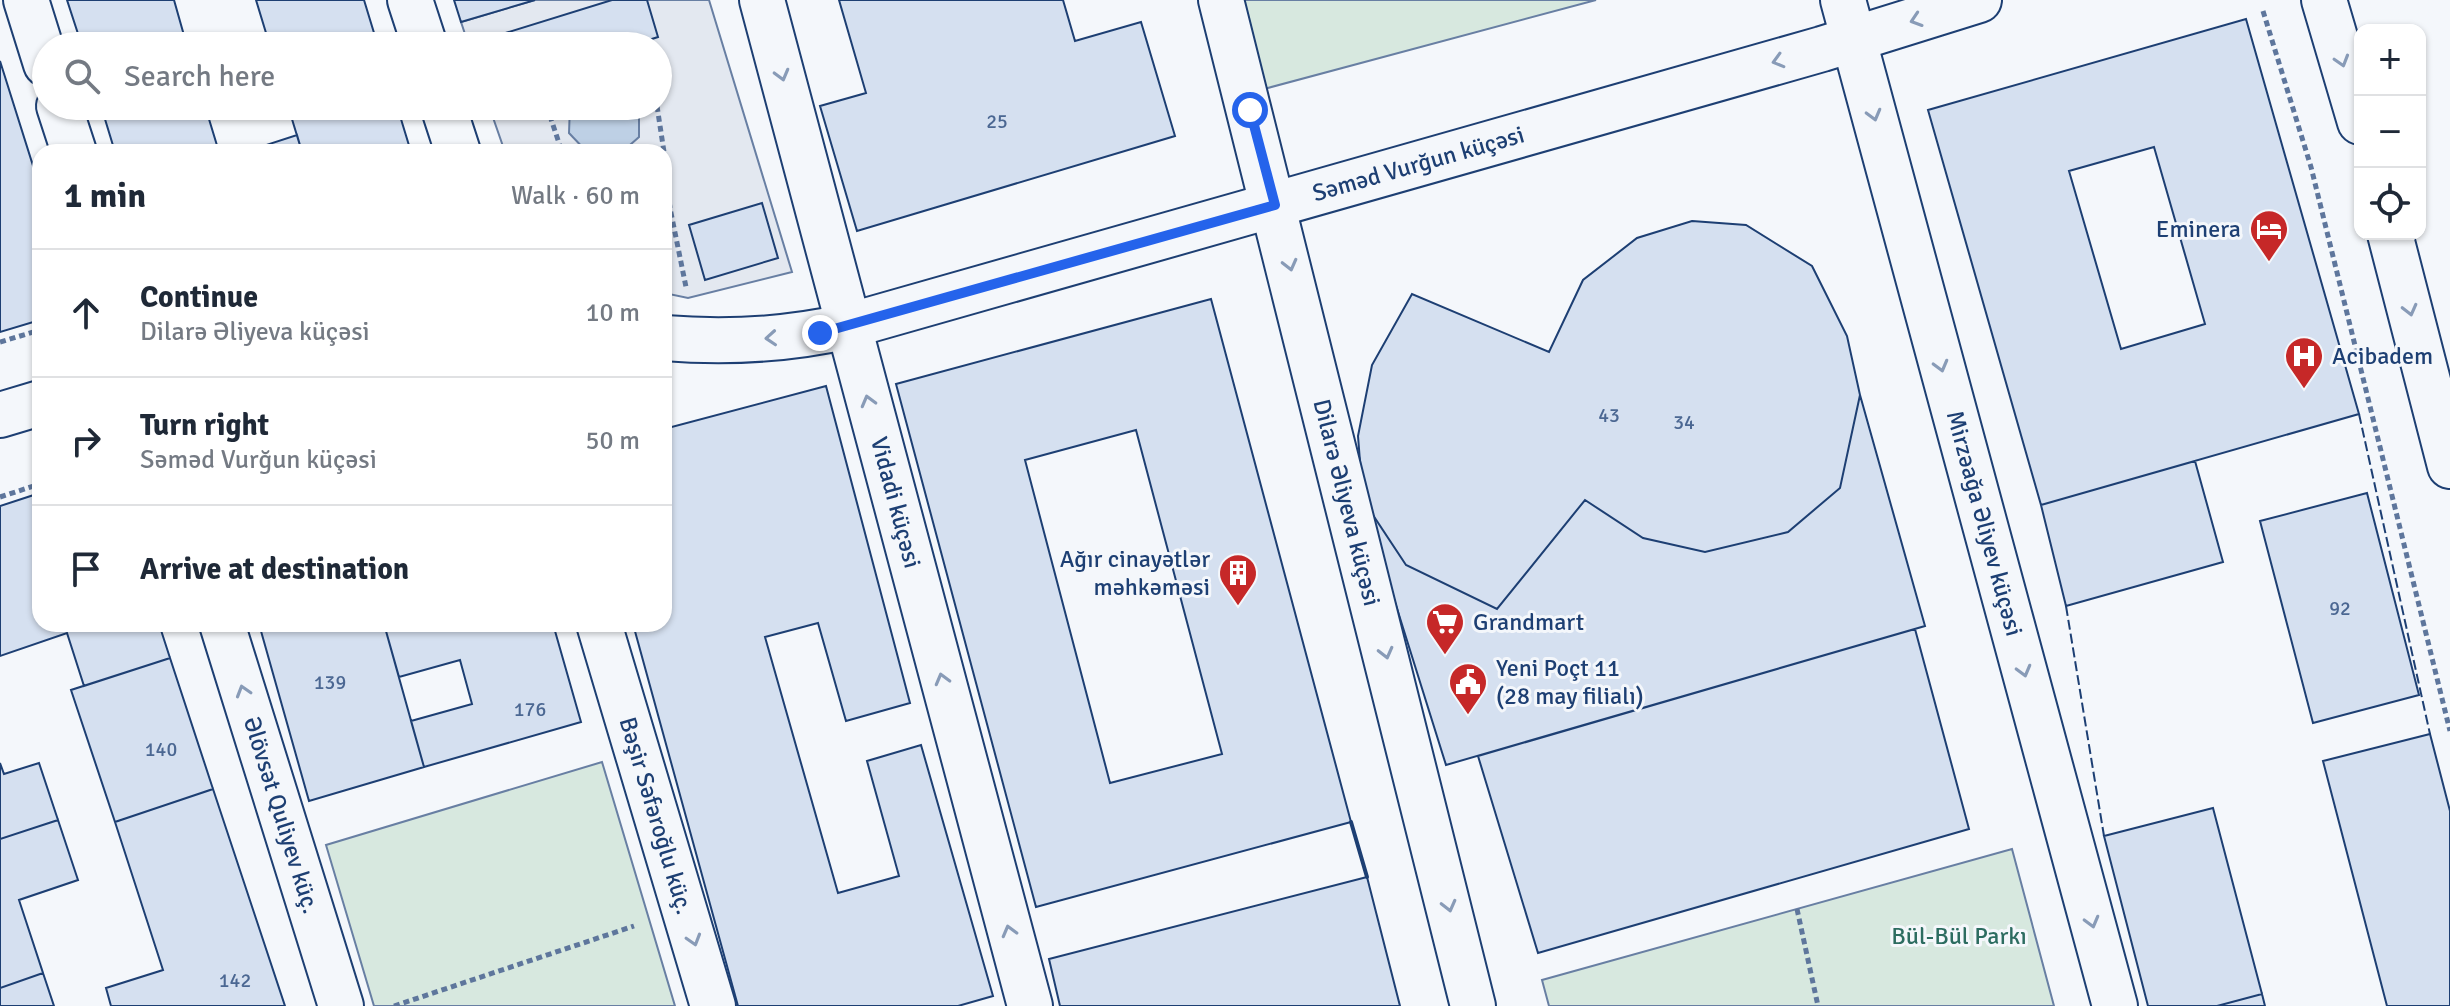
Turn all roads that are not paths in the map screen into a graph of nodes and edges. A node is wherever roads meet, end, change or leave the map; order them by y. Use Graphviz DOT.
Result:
graph roads {
  1 [pos="26,0"];
  2 [pos="410,0"];
  3 [pos="762,0"];
  4 [pos="1221,0"];
  5 [pos="1979,0"];
  6 [pos="2324,0"];
  7 [pos="1848,20"];
  8 [pos="36,32"];
  9 [pos="420,32"];
  10 [pos="2354,102"];
  11 [pos="64,120"];
  12 [pos="448,120"];
  13 [pos="71,144"];
  14 [pos="455,144"];
  15 [pos="1275,205"];
  16 [pos="2392,240"];
  17 [pos="848,326"];
  18 [pos="672,338"];
  19 [pos="32,405"];
  20 [pos="0,415"];
  21 [pos="2450,466"];
  22 [pos="224,632"];
  23 [pos="601,632"];
  24 [pos="341,1006"];
  25 [pos="713,1006"];
  26 [pos="1030,1006"];
  27 [pos="1473,1006"];
  28 [pos="2115,1006"];
  1 -- 8 [label="street"];
  2 -- 9 [label="street"];
  3 -- 17 [label="street, Vidadi küçəsi, one-way"];
  4 -- 15 [label="street, Dilarə Əliyeva küçəsi"];
  5 -- 7 [label="street, Səməd Vurğun küçəsi, one-way"];
  6 -- 10 [label="street, one-way"];
  7 -- 15 [label="street, Səməd Vurğun küçəsi, one-way"];
  7 -- 28 [label="street, Mirzəağa Əliyev küçəsi, one-way"];
  11 -- 13 [label="street"];
  12 -- 14 [label="street"];
  15 -- 17 [label="street, Səməd Vurğun küçəsi"];
  15 -- 27 [label="street, Dilarə Əliyeva küçəsi, one-way"];
  16 -- 21 [label="street, one-way"];
  17 -- 18 [label="street, Səməd Vurğun küçəsi, one-way"];
  26 -- 17 [label="street, Vidadi küçəsi, one-way"];
  19 -- 20 [label="street"];
  24 -- 22 [label="street, Əlövsət Quliyev küç., one-way"];
  23 -- 25 [label="street, Bəşir Səfəroğlu küç., one-way"];
}
